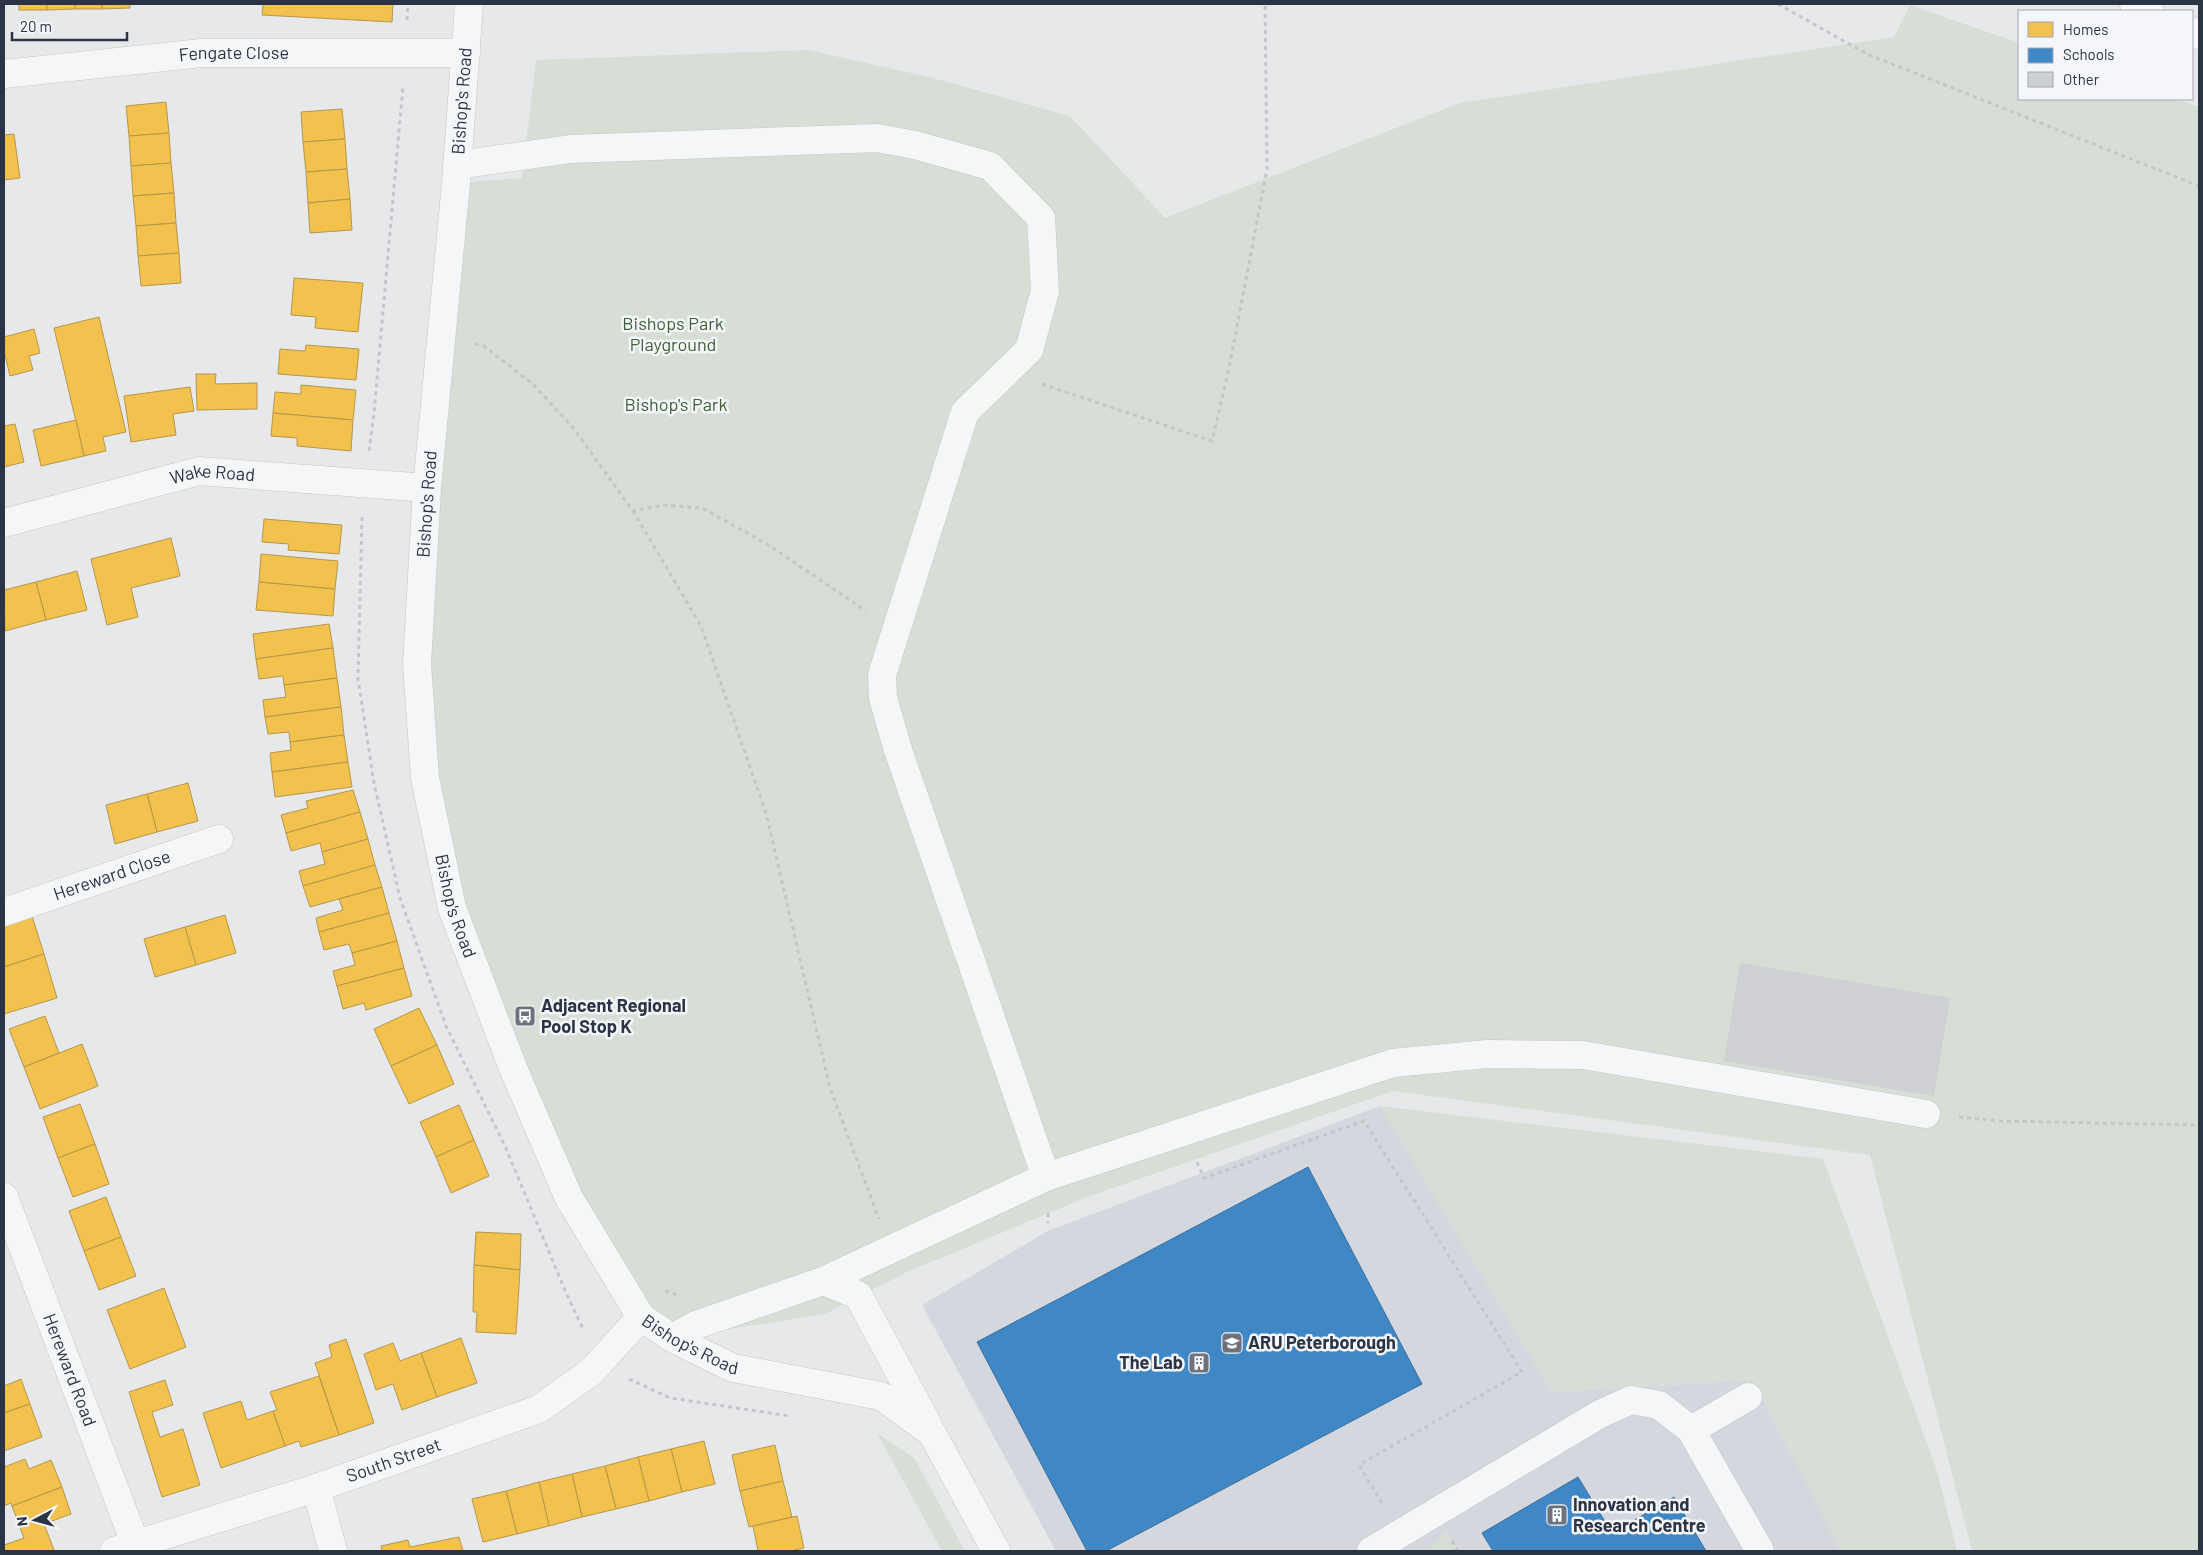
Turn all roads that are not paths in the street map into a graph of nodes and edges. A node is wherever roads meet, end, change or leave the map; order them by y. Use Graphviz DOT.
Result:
graph roads {
  1 [pos="469,4"];
  2 [pos="2134,4"];
  3 [pos="2148,10"];
  4 [pos="466,53"];
  5 [pos="4,74"];
  6 [pos="457,165"];
  7 [pos="427,488"];
  8 [pos="4,523"];
  9 [pos="219,839"];
  10 [pos="4,912"];
  11 [pos="1926,1114"];
  12 [pos="1046,1177"];
  13 [pos="4,1197"];
  14 [pos="823,1281"];
  15 [pos="641,1317"];
  16 [pos="672,1338"];
  17 [pos="1748,1397"];
  18 [pos="1691,1430"];
  19 [pos="932,1433"];
  20 [pos="316,1488"];
  21 [pos="124,1547"];
  22 [pos="333,1551"];
  23 [pos="996,1551"];
  24 [pos="1371,1551"];
  25 [pos="1760,1551"];
  1 -- 4 [label="street, Bishop's Road"];
  2 -- 3 [label="highway"];
  4 -- 5 [label="street, Fengate Close"];
  4 -- 6 [label="street, Bishop's Road"];
  6 -- 7 [label="street, Bishop's Road"];
  6 -- 12 [label="street"];
  7 -- 8 [label="street, Wake Road"];
  7 -- 15 [label="street, Bishop's Road"];
  9 -- 10 [label="street, Hereward Close"];
  11 -- 12 [label="street"];
  12 -- 14 [label="street"];
  13 -- 21 [label="street, Hereward Road"];
  14 -- 16 [label="street"];
  14 -- 19 [label="street"];
  15 -- 16 [label="street, Bishop's Road"];
  15 -- 20 [label="street, South Street"];
  16 -- 19 [label="street, Bishop's Road"];
  17 -- 18 [label="street"];
  18 -- 24 [label="street"];
  18 -- 25 [label="street"];
  19 -- 23 [label="street, Bishop's Road"];
  20 -- 21 [label="street, South Street"];
  20 -- 22 [label="street"];
}
